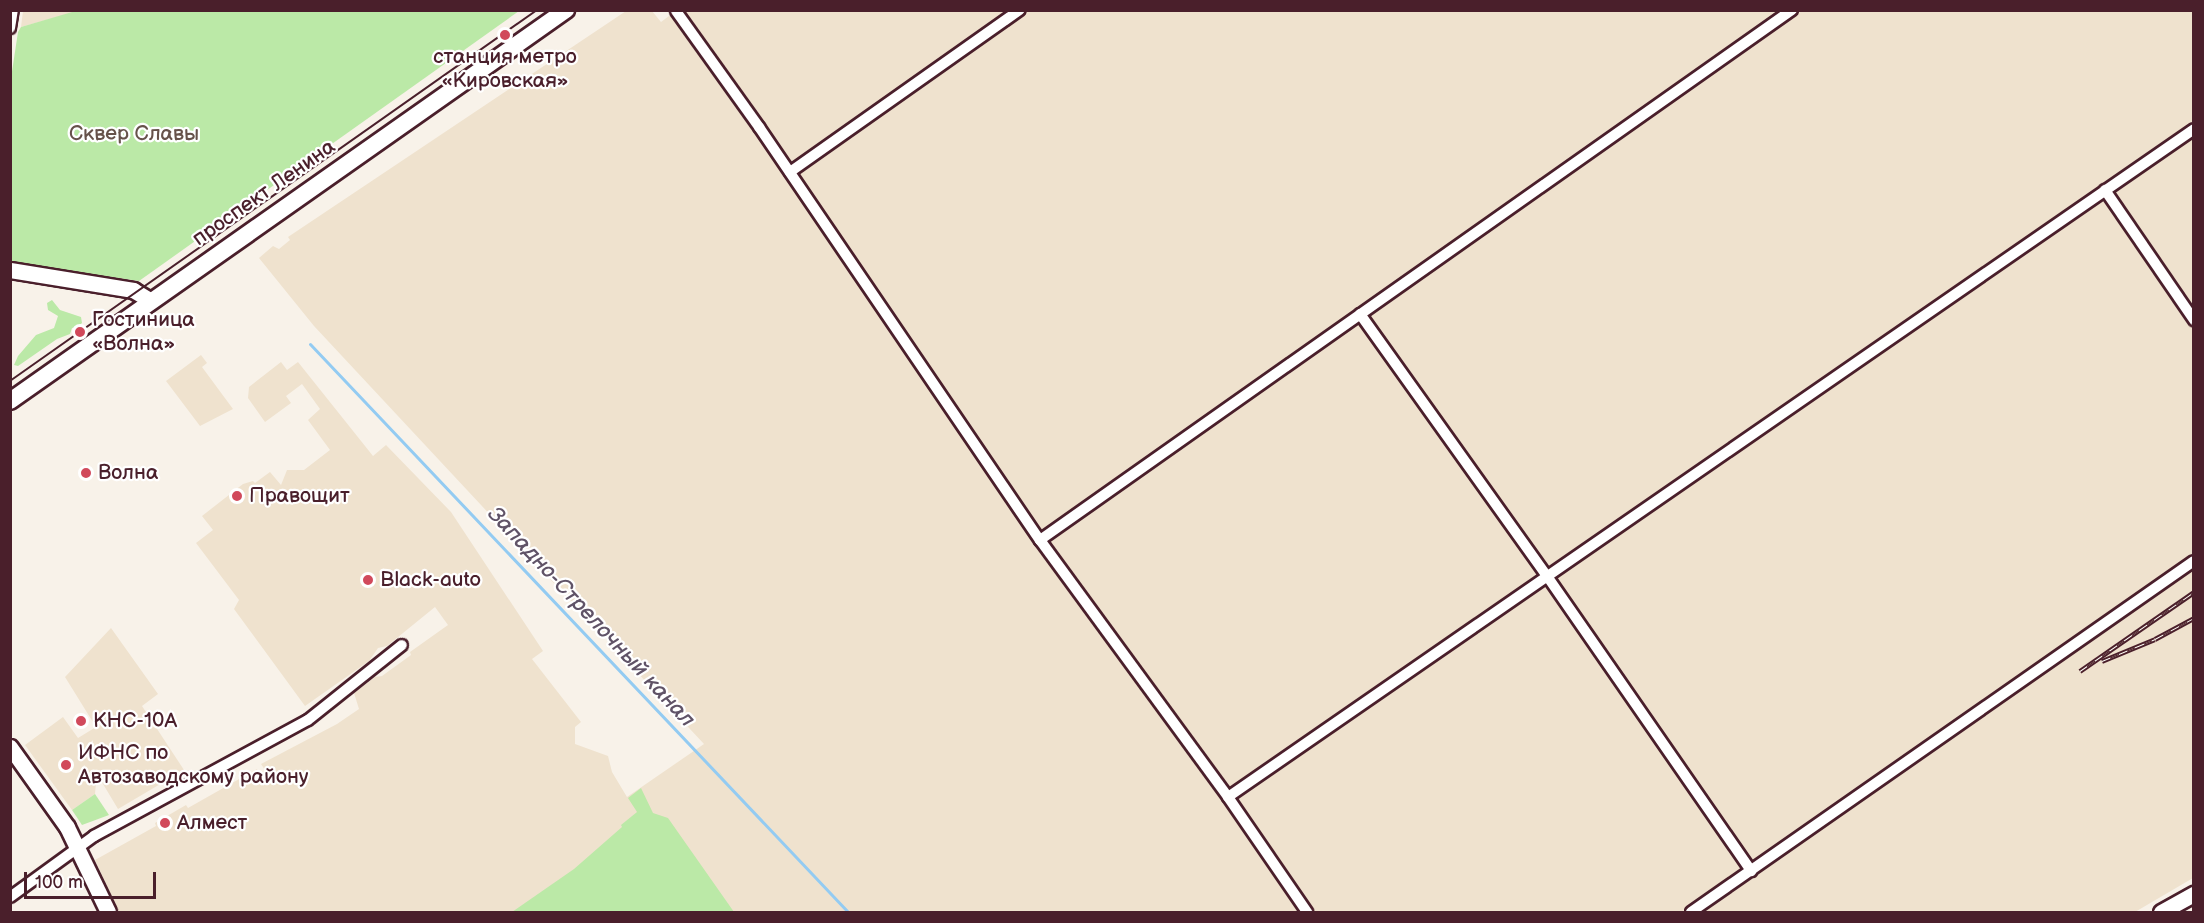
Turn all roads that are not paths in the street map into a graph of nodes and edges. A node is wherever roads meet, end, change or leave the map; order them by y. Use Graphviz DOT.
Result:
graph roads {
  1 [pos="13,10"];
  2 [pos="566,10"];
  3 [pos="1020,10"];
  4 [pos="1792,10"];
  5 [pos="676,11"];
  6 [pos="549,17"];
  7 [pos="10,28"];
  8 [pos="2193,129"];
  9 [pos="790,172"];
  10 [pos="2105,190"];
  11 [pos="10,270"];
  12 [pos="151,301"];
  13 [pos="1360,314"];
  14 [pos="2193,320"];
  15 [pos="10,401"];
  16 [pos="1040,540"];
  17 [pos="2193,561"];
  18 [pos="1547,576"];
  19 [pos="402,645"];
  20 [pos="10,747"];
  21 [pos="1228,797"];
  22 [pos="78,848"];
  23 [pos="1751,871"];
  24 [pos="2193,894"];
  25 [pos="10,897"];
  26 [pos="108,912"];
  27 [pos="1307,912"];
  28 [pos="1691,912"];
  29 [pos="2161,912"];
  1 -- 7 [label="street"];
  2 -- 6 [label="main road, проспект Ленина"];
  3 -- 9 [label="street"];
  4 -- 13 [label="street"];
  5 -- 9 [label="street"];
  6 -- 12 [label="main road, проспект Ленина"];
  8 -- 10 [label="street"];
  9 -- 16 [label="street"];
  10 -- 14 [label="street"];
  10 -- 18 [label="street"];
  11 -- 12 [label="street"];
  12 -- 15 [label="main road, проспект Ленина"];
  13 -- 16 [label="street"];
  13 -- 18 [label="street"];
  16 -- 21 [label="street"];
  17 -- 23 [label="street"];
  18 -- 21 [label="street"];
  18 -- 23 [label="street"];
  19 -- 22 [label="street"];
  20 -- 22 [label="street"];
  21 -- 27 [label="street"];
  22 -- 25 [label="street"];
  22 -- 26 [label="street"];
  23 -- 28 [label="street"];
  24 -- 29 [label="street"];
}
